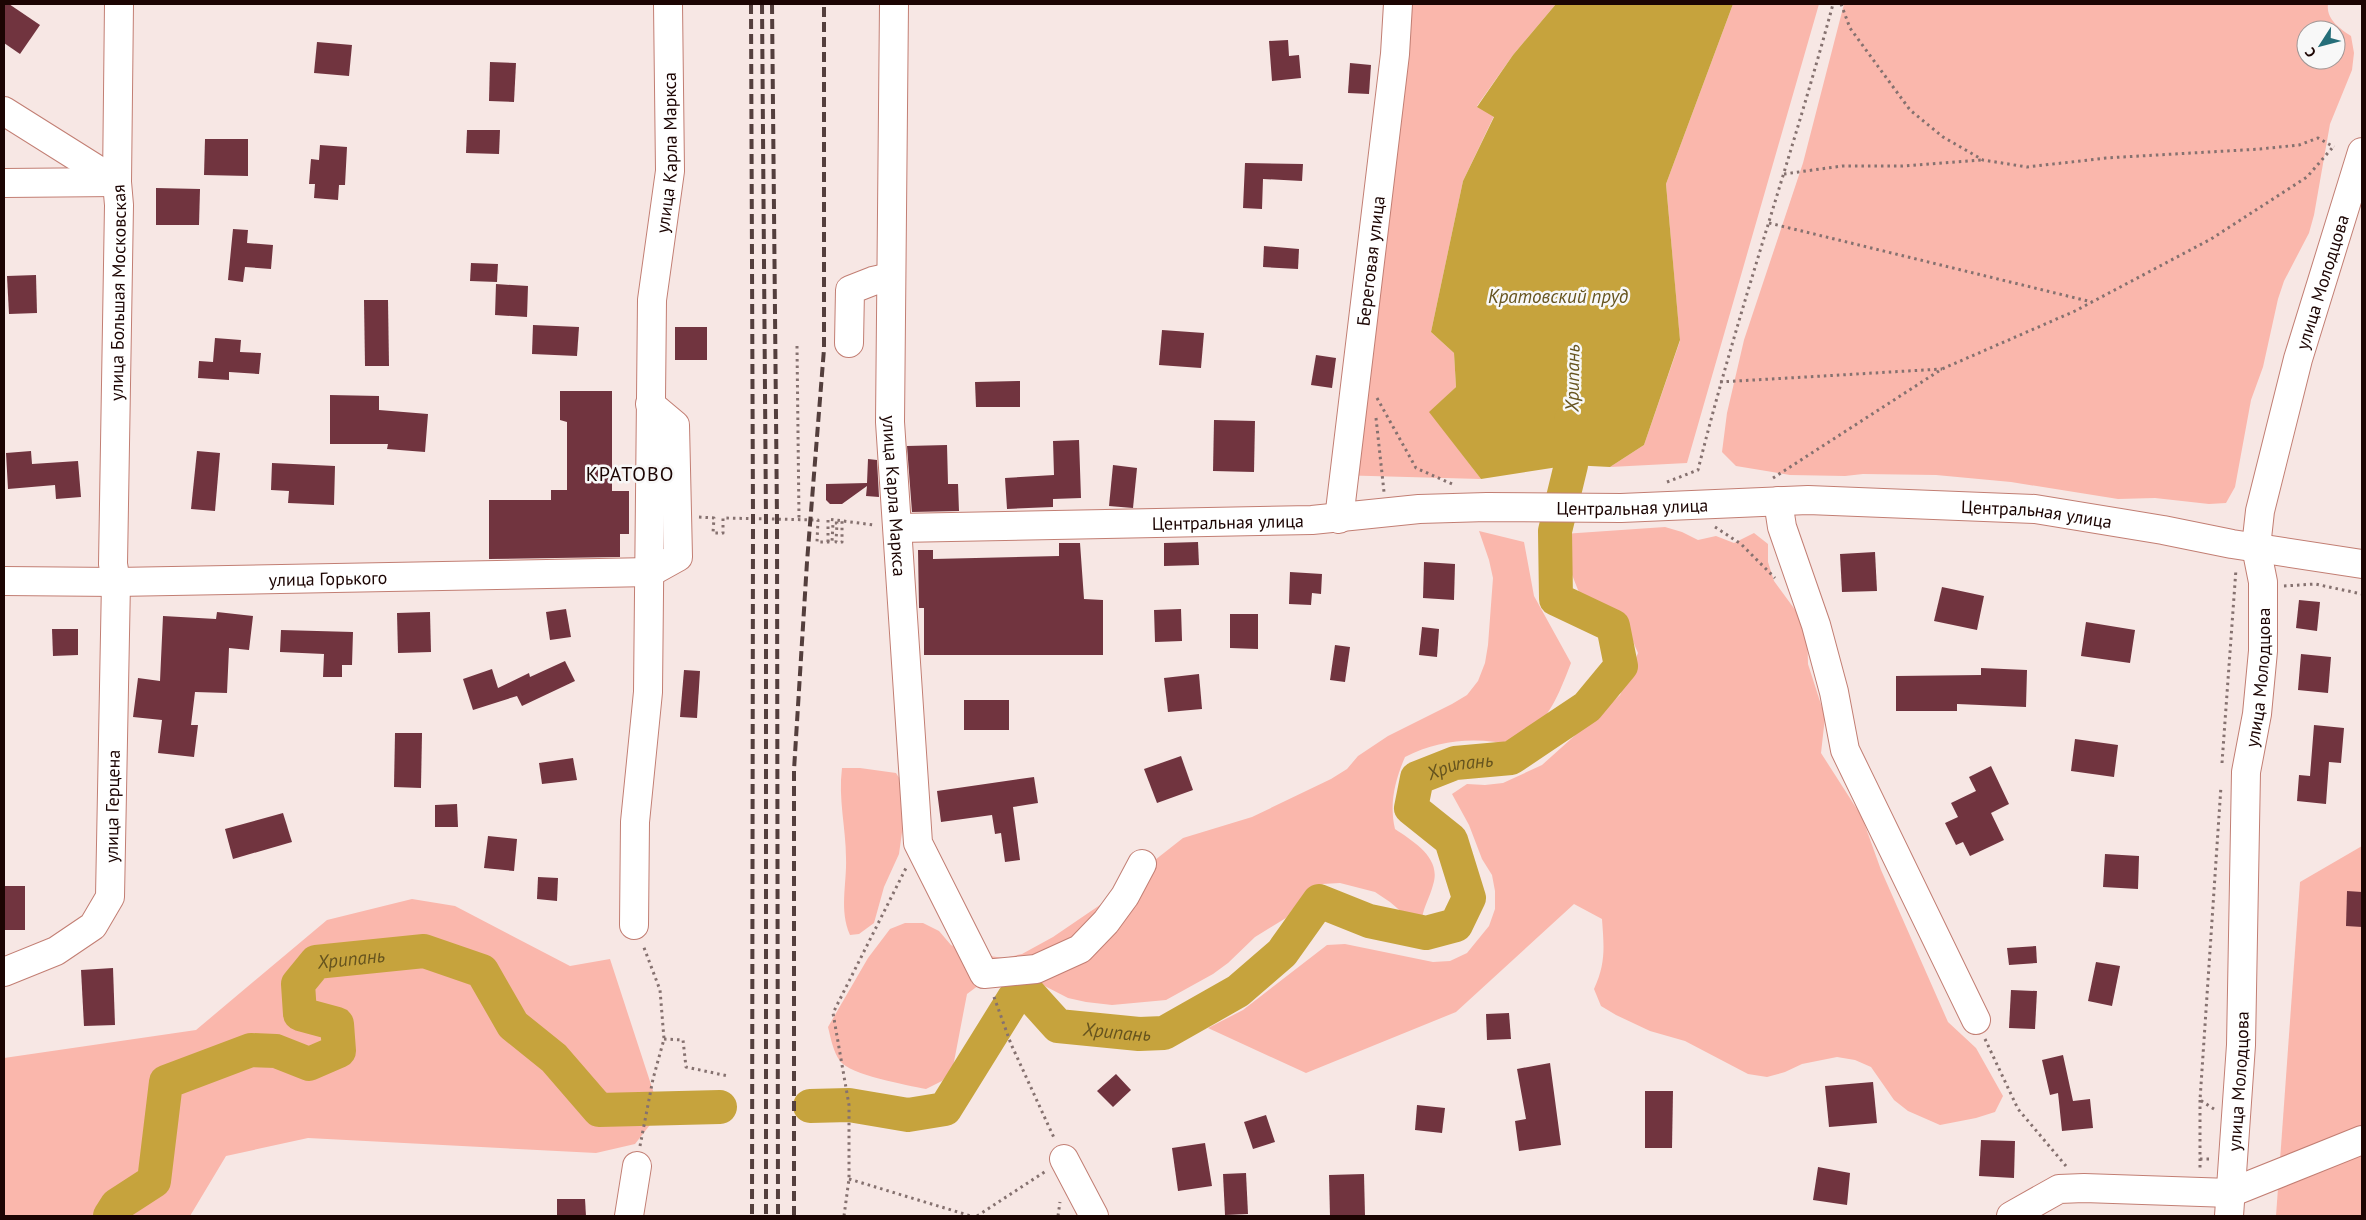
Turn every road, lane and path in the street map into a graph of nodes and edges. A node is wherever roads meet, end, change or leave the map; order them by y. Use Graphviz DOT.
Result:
graph roads {
  1 [pos="118,4"];
  2 [pos="668,4"];
  3 [pos="894,4"];
  4 [pos="1398,4"];
  5 [pos="1833,4"];
  6 [pos="1841,4"];
  7 [pos="4,111"];
  8 [pos="2333,147"];
  9 [pos="2350,150"];
  10 [pos="1983,160"];
  11 [pos="1784,174"];
  12 [pos="117,182"];
  13 [pos="4,183"];
  14 [pos="1769,223"];
  15 [pos="891,277"];
  16 [pos="2093,302"];
  17 [pos="849,343"];
  18 [pos="797,346"];
  19 [pos="1942,368"];
  20 [pos="1720,382"];
  21 [pos="1374,400"];
  22 [pos="650,404"];
  23 [pos="1375,410"];
  24 [pos="1664,483"];
  25 [pos="1460,487"];
  26 [pos="1773,491"];
  27 [pos="1384,496"];
  28 [pos="677,516"];
  29 [pos="798,519"];
  30 [pos="842,519"];
  31 [pos="1339,519"];
  32 [pos="898,528"];
  33 [pos="828,542"];
  34 [pos="1741,544"];
  35 [pos="2256,547"];
  36 [pos="1755,556"];
  37 [pos="2362,564"];
  38 [pos="2236,569"];
  39 [pos="651,572"];
  40 [pos="4,581"];
  41 [pos="116,582"];
  42 [pos="2263,582"];
  43 [pos="2362,594"];
  44 [pos="2222,764"];
  45 [pos="2221,783"];
  46 [pos="918,843"];
  47 [pos="1142,864"];
  48 [pos="634,925"];
  49 [pos="646,952"];
  50 [pos="4,972"];
  51 [pos="988,983"];
  52 [pos="1976,1020"];
  53 [pos="664,1039"];
  54 [pos="728,1076"];
  55 [pos="2200,1100"];
  56 [pos="2235,1124"];
  57 [pos="2362,1140"];
  58 [pos="1064,1160"];
  59 [pos="636,1166"];
  60 [pos="849,1179"];
  61 [pos="2084,1188"];
  62 [pos="2200,1192"];
  63 [pos="2229,1205"];
  64 [pos="629,1216"];
  65 [pos="844,1216"];
  66 [pos="971,1216"];
  67 [pos="977,1216"];
  68 [pos="1094,1216"];
  69 [pos="2011,1216"];
  1 -- 12 [label="street, улица Большая Московская"];
  2 -- 22 [label="street, улица Карла Маркса"];
  3 -- 15 [label="street, улица Карла Маркса"];
  4 -- 31 [label="street, Береговая улица"];
  5 -- 11 [label="path"];
  6 -- 10 [label="path"];
  7 -- 12 [label="street"];
  8 -- 9 [label="path"];
  8 -- 10 [label="path"];
  8 -- 16 [label="path"];
  9 -- 35 [label="street, улица Молодцова"];
  10 -- 11 [label="path"];
  11 -- 14 [label="path"];
  12 -- 13 [label="street"];
  12 -- 41 [label="street, улица Большая Московская"];
  14 -- 16 [label="path"];
  14 -- 20 [label="path"];
  15 -- 17 [label="street"];
  15 -- 32 [label="street, улица Карла Маркса"];
  16 -- 19 [label="path"];
  18 -- 29 [label="path"];
  19 -- 20 [label="path"];
  19 -- 26 [label="path"];
  20 -- 24 [label="path"];
  21 -- 25 [label="path"];
  22 -- 28 [label="street"];
  22 -- 39 [label="street, улица Карла Маркса"];
  23 -- 27 [label="path"];
  26 -- 31 [label="street, Центральная улица"];
  26 -- 35 [label="street, Центральная улица"];
  26 -- 52 [label="street"];
  28 -- 29 [label="path"];
  28 -- 39 [label="street"];
  29 -- 33 [label="path"];
  30 -- 32 [label="path"];
  30 -- 33 [label="path"];
  30 -- 33 [label="path"];
  31 -- 32 [label="street, Центральная улица"];
  32 -- 46 [label="street, улица Карла Маркса"];
  34 -- 36 [label="path"];
  35 -- 37 [label="street, Центральная улица"];
  35 -- 42 [label="street, улица Молодцова"];
  38 -- 44 [label="path"];
  39 -- 41 [label="street, улица Горького"];
  39 -- 48 [label="street, улица Карла Маркса"];
  40 -- 41 [label="street, улица Горького"];
  41 -- 50 [label="street, улица Герцена"];
  42 -- 43 [label="path"];
  42 -- 56 [label="street, улица Молодцова"];
  45 -- 55 [label="path"];
  46 -- 51 [label="street, улица Карла Маркса"];
  46 -- 60 [label="path"];
  47 -- 51 [label="street"];
  49 -- 53 [label="path"];
  51 -- 58 [label="path"];
  52 -- 61 [label="path"];
  53 -- 54 [label="path"];
  53 -- 59 [label="path"];
  55 -- 56 [label="path"];
  55 -- 62 [label="path"];
  56 -- 63 [label="street, улица Молодцова"];
  57 -- 63 [label="street"];
  58 -- 67 [label="path"];
  58 -- 68 [label="street"];
  59 -- 64 [label="street"];
  60 -- 65 [label="path"];
  60 -- 66 [label="path"];
  61 -- 62 [label="street"];
  61 -- 69 [label="street"];
  62 -- 63 [label="street"];
}
